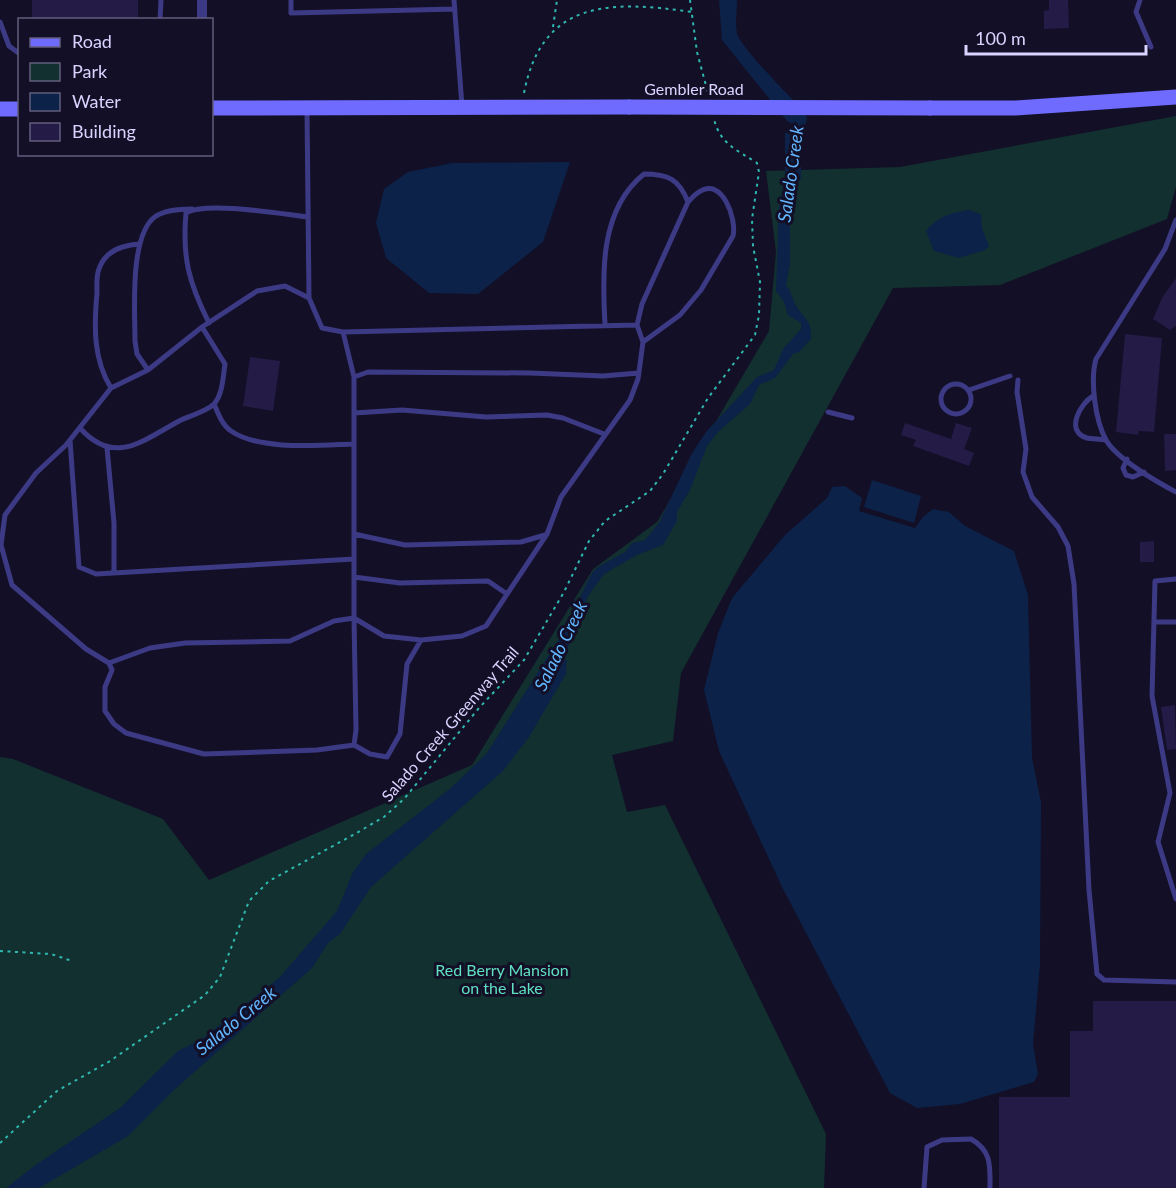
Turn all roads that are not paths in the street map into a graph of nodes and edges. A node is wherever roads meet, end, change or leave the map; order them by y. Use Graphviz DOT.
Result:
graph roads {
  1 [pos="161,0"];
  2 [pos="202,0"];
  3 [pos="291,0"];
  4 [pos="454,0"];
  5 [pos="1140,0"];
  6 [pos="455,9"];
  7 [pos="160,18"];
  8 [pos="202,18"];
  9 [pos="0,22"];
  10 [pos="1152,48"];
  11 [pos="18,53"];
  12 [pos="1176,97"];
  13 [pos="307,107"];
  14 [pos="213,108"];
  15 [pos="463,108"];
  16 [pos="0,109"];
  17 [pos="18,109"];
  18 [pos="688,202"];
  19 [pos="194,208"];
  20 [pos="308,217"];
  21 [pos="1176,220"];
  22 [pos="140,244"];
  23 [pos="309,298"];
  24 [pos="209,323"];
  25 [pos="605,324"];
  26 [pos="637,325"];
  27 [pos="202,327"];
  28 [pos="343,332"];
  29 [pos="643,342"];
  30 [pos="148,370"];
  31 [pos="639,373"];
  32 [pos="354,376"];
  33 [pos="1010,376"];
  34 [pos="1018,380"];
  35 [pos="111,388"];
  36 [pos="969,390"];
  37 [pos="1094,396"];
  38 [pos="214,404"];
  39 [pos="354,412"];
  40 [pos="828,412"];
  41 [pos="852,418"];
  42 [pos="80,428"];
  43 [pos="604,434"];
  44 [pos="69,440"];
  45 [pos="1106,440"];
  46 [pos="354,444"];
  47 [pos="107,448"];
  48 [pos="1127,459"];
  49 [pos="1144,472"];
  50 [pos="1176,492"];
  51 [pos="354,534"];
  52 [pos="547,534"];
  53 [pos="354,559"];
  54 [pos="114,573"];
  55 [pos="354,577"];
  56 [pos="1176,579"];
  57 [pos="507,594"];
  58 [pos="354,618"];
  59 [pos="1154,622"];
  60 [pos="1176,622"];
  61 [pos="421,640"];
  62 [pos="109,663"];
  63 [pos="354,745"];
  64 [pos="1175,902"];
  65 [pos="1176,981"];
  66 [pos="924,1188"];
  67 [pos="990,1188"];
  1 -- 7 [label="lane"];
  2 -- 8 [label="street"];
  3 -- 6 [label="lane"];
  4 -- 6 [label="lane"];
  5 -- 10 [label="lane"];
  6 -- 15 [label="lane"];
  9 -- 11 [label="lane"];
  12 -- 15 [label="main road, Gembler Road, bridge"];
  13 -- 14 [label="main road, Gembler Road"];
  13 -- 15 [label="main road, Gembler Road"];
  13 -- 20 [label="lane"];
  16 -- 17 [label="main road"];
  18 -- 25 [label="lane"];
  18 -- 26 [label="lane"];
  18 -- 29 [label="lane"];
  19 -- 20 [label="lane"];
  19 -- 22 [label="lane"];
  19 -- 24 [label="lane"];
  20 -- 23 [label="lane"];
  21 -- 37 [label="lane"];
  22 -- 30 [label="lane"];
  22 -- 35 [label="lane"];
  23 -- 24 [label="lane"];
  23 -- 28 [label="lane"];
  24 -- 27 [label="lane"];
  25 -- 26 [label="lane"];
  25 -- 28 [label="lane"];
  26 -- 29 [label="lane"];
  27 -- 30 [label="lane"];
  27 -- 38 [label="lane"];
  28 -- 32 [label="lane"];
  29 -- 31 [label="lane"];
  30 -- 35 [label="lane"];
  31 -- 32 [label="lane"];
  31 -- 43 [label="lane"];
  32 -- 39 [label="lane"];
  33 -- 36 [label="lane"];
  34 -- 65 [label="lane"];
  35 -- 42 [label="lane"];
  36 -- 36 [label="lane"];
  37 -- 45 [label="lane"];
  37 -- 45 [label="lane"];
  38 -- 46 [label="lane"];
  38 -- 47 [label="lane"];
  39 -- 43 [label="lane"];
  39 -- 46 [label="lane"];
  40 -- 41 [label="lane"];
  42 -- 44 [label="lane"];
  42 -- 47 [label="lane"];
  43 -- 52 [label="lane"];
  44 -- 54 [label="lane"];
  44 -- 62 [label="lane"];
  45 -- 48 [label="lane"];
  46 -- 51 [label="lane"];
  47 -- 54 [label="lane"];
  48 -- 49 [label="lane"];
  48 -- 49 [label="lane"];
  49 -- 50 [label="lane"];
  51 -- 52 [label="lane"];
  51 -- 53 [label="lane"];
  52 -- 57 [label="lane"];
  53 -- 54 [label="lane"];
  53 -- 55 [label="lane"];
  55 -- 57 [label="lane"];
  55 -- 58 [label="lane"];
  56 -- 59 [label="lane"];
  57 -- 61 [label="lane"];
  58 -- 61 [label="lane"];
  58 -- 62 [label="lane"];
  58 -- 63 [label="lane"];
  59 -- 60 [label="lane"];
  59 -- 64 [label="lane"];
  61 -- 63 [label="lane"];
  62 -- 63 [label="lane"];
  66 -- 67 [label="lane"];
}
